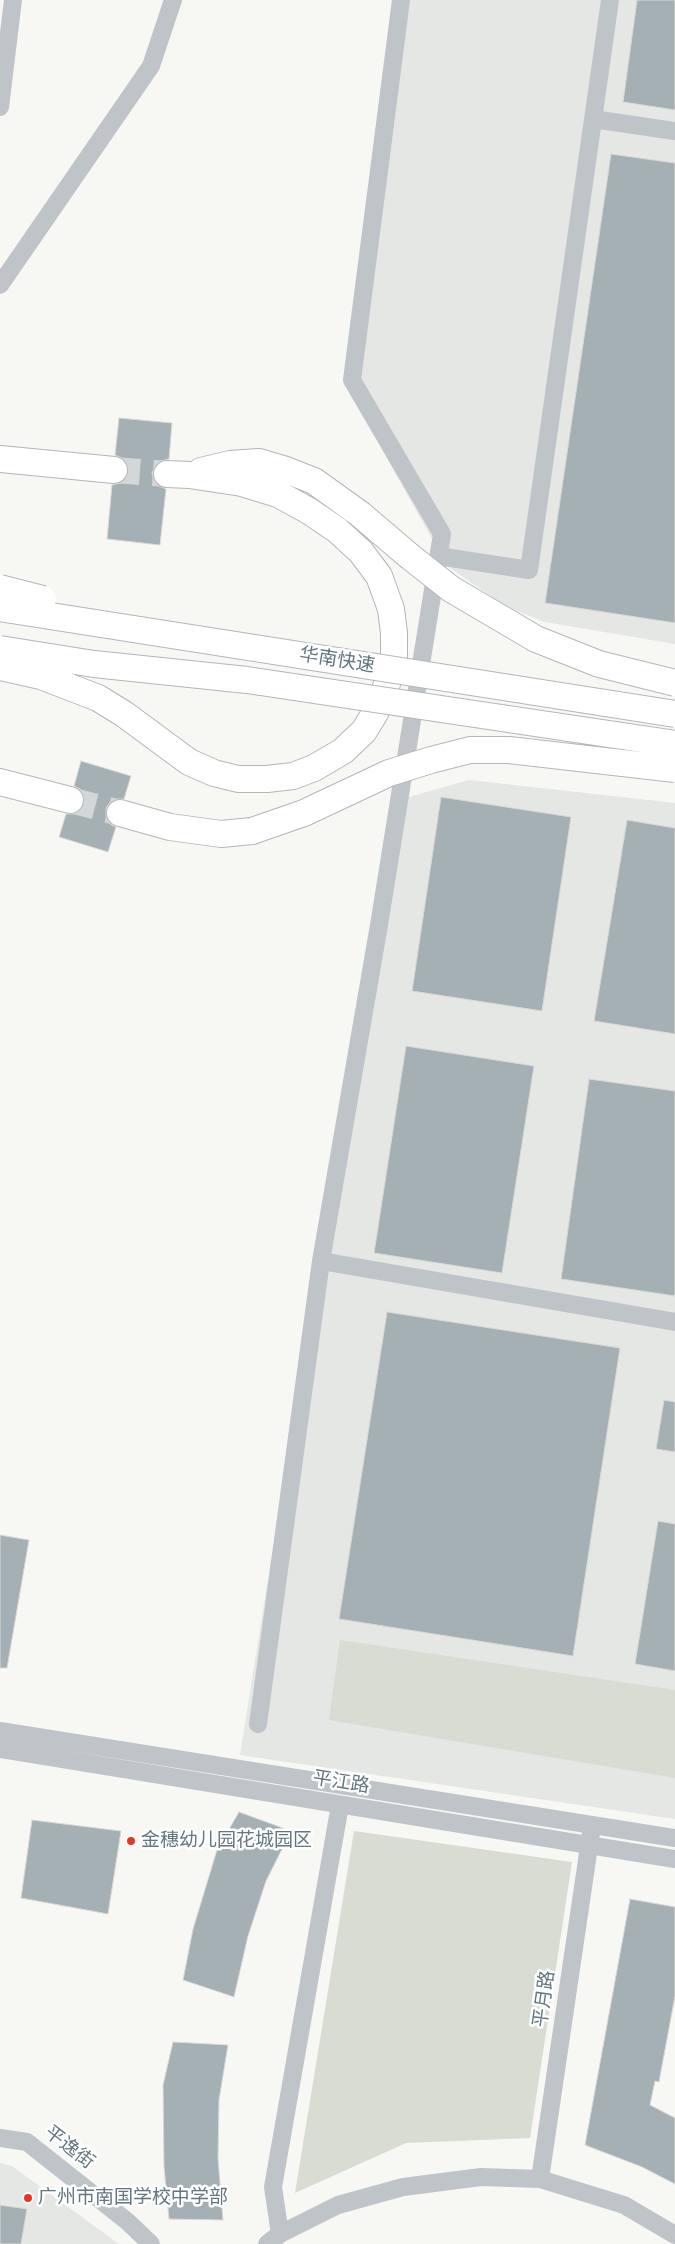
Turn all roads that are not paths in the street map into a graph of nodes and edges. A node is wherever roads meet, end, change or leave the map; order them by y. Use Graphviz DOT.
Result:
graph roads {
  1 [pos="13,0"];
  2 [pos="173,0"];
  3 [pos="401,0"];
  4 [pos="610,0"];
  5 [pos="0,107"];
  6 [pos="593,119"];
  7 [pos="675,130"];
  8 [pos="0,285"];
  9 [pos="0,458"];
  10 [pos="114,470"];
  11 [pos="438,556"];
  12 [pos="0,588"];
  13 [pos="0,608"];
  14 [pos="206,641"];
  15 [pos="0,649"];
  16 [pos="0,668"];
  17 [pos="675,683"];
  18 [pos="675,714"];
  19 [pos="675,744"];
  20 [pos="675,769"];
  21 [pos="0,782"];
  22 [pos="70,800"];
  23 [pos="120,814"];
  24 [pos="321,1261"];
  25 [pos="675,1322"];
  26 [pos="258,1724"];
  27 [pos="0,1731"];
  28 [pos="0,1749"];
  29 [pos="340,1805"];
  30 [pos="592,1825"];
  31 [pos="675,1838"];
  32 [pos="589,1844"];
  33 [pos="675,1859"];
  34 [pos="0,2138"];
  35 [pos="540,2179"];
  36 [pos="675,2235"];
  37 [pos="274,2239"];
  38 [pos="151,2244"];
  1 -- 5 [label="street"];
  2 -- 8 [label="street"];
  3 -- 11 [label="street"];
  4 -- 6 [label="street"];
  6 -- 7 [label="street"];
  6 -- 11 [label="street"];
  9 -- 10 [label="highway"];
  11 -- 24 [label="street"];
  12 -- 14 [label="highway, bridge"];
  13 -- 14 [label="highway, 华南快速, bridge"];
  14 -- 18 [label="highway, 华南快速, bridge"];
  15 -- 19 [label="highway, 华南快速, bridge"];
  16 -- 17 [label="highway, bridge"];
  20 -- 23 [label="highway, bridge"];
  21 -- 22 [label="highway"];
  24 -- 25 [label="street"];
  24 -- 26 [label="street"];
  27 -- 30 [label="street, 平江路"];
  28 -- 29 [label="street, 平江路"];
  29 -- 32 [label="street, 平江路"];
  29 -- 37 [label="street"];
  30 -- 31 [label="street, 平江路"];
  30 -- 32 [label="street, 平月路"];
  32 -- 33 [label="street, 平江路"];
  32 -- 35 [label="street, 平月路"];
  34 -- 38 [label="street, 平逸街"];
  35 -- 36 [label="street"];
  35 -- 37 [label="street"];
}
